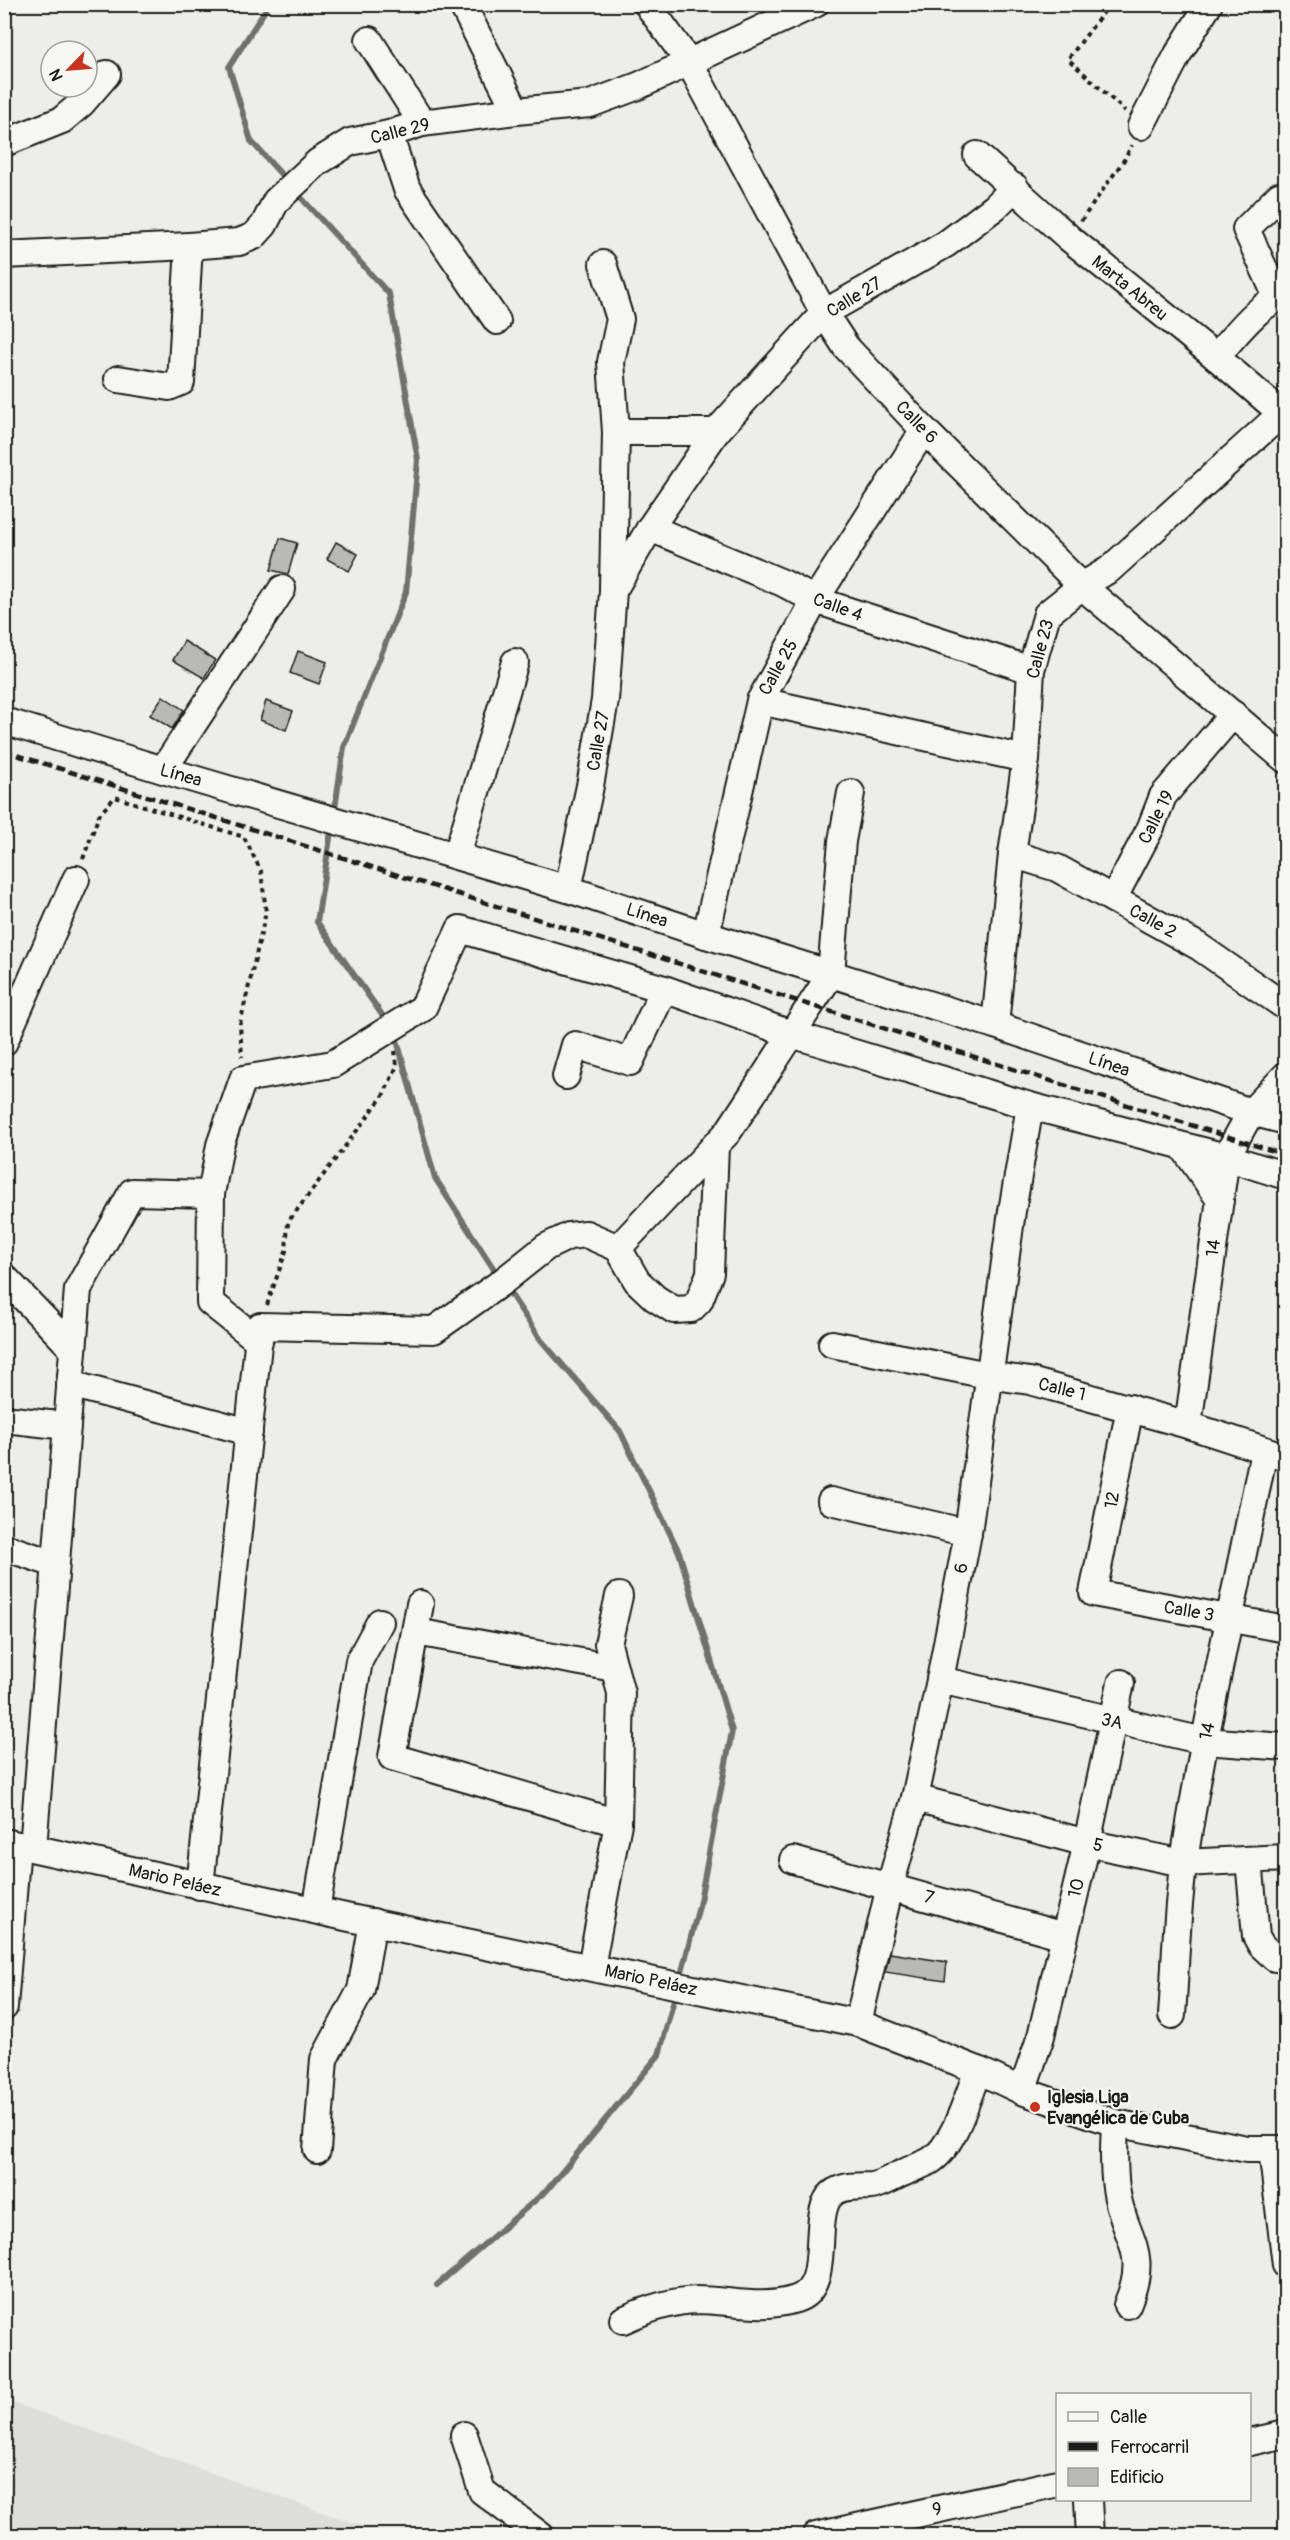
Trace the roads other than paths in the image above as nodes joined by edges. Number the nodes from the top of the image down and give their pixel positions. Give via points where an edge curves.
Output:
1 (462, 4) edge
2 (647, 4) edge
3 (815, 4) edge
4 (1209, 4) edge
5 (369, 40) dead end
6 (689, 62) junction
7 (107, 74) dead end
8 (516, 111) junction
9 (422, 123) junction
10 (1141, 126) road end
11 (389, 134) junction
12 (4, 143) edge
13 (977, 155) dead end
14 (1015, 188) junction
15 (1279, 196) dead end
16 (189, 246) junction
17 (4, 255) edge
18 (603, 264) dead end
19 (1281, 296) edge
20 (824, 313) junction
21 (497, 321) dead end
22 (1216, 357) junction
23 (118, 379) dead end
24 (1283, 416) edge
25 (924, 430) junction
26 (616, 432) junction
27 (716, 432) junction
28 (650, 528) junction
29 (1082, 586) junction
30 (282, 589) dead end
31 (613, 591) junction
32 (815, 600) junction
33 (515, 662) dead end
34 (1031, 670) junction
35 (760, 701) junction
36 (1233, 714) junction
37 (4, 720) edge
38 (1026, 759) junction
39 (1286, 760) edge
40 (163, 770) junction
41 (852, 793) dead end
42 (1012, 854) junction
43 (457, 855) junction
44 (76, 879) road end
45 (568, 889) junction
46 (1113, 899) junction
47 (706, 935) junction
48 (831, 974) junction
49 (663, 989) junction
50 (1286, 1007) edge
51 (995, 1025) junction
52 (791, 1034) junction
53 (4, 1042) edge
54 (1286, 1075) edge
55 (566, 1076) dead end
56 (1030, 1106) junction
57 (1251, 1112) junction
58 (1286, 1121) edge
59 (715, 1145) junction
60 (1183, 1147) junction
61 (1226, 1157) junction
62 (1286, 1176) edge
63 (211, 1194) junction
64 (1220, 1200) junction
65 (618, 1248) junction
66 (4, 1277) edge
67 (260, 1333) junction
68 (832, 1344) dead end
69 (73, 1349) junction
70 (988, 1375) junction
71 (70, 1384) junction
72 (1130, 1408) junction
73 (4, 1419) edge
74 (1188, 1425) junction
75 (67, 1426) junction
76 (249, 1432) junction
77 (1275, 1454) edge
78 (831, 1501) dead end
79 (968, 1533) junction
80 (4, 1546) edge
81 (56, 1564) junction
82 (1093, 1593) joint
83 (619, 1596) dead end
84 (420, 1604) dead end
85 (1231, 1618) junction
86 (380, 1622) dead end
87 (1286, 1629) edge
88 (416, 1632) junction
89 (614, 1668) junction
90 (940, 1680) junction
91 (1121, 1683) dead end
92 (1114, 1721) junction
93 (1204, 1741) junction
94 (1286, 1747) edge
95 (915, 1798) junction
96 (618, 1823) junction
97 (1087, 1843) junction
98 (18, 1845) edge
99 (1286, 1858) edge
100 (793, 1860) dead end
101 (1249, 1860) junction
102 (1184, 1863) junction
103 (200, 1886) junction
104 (890, 1886) junction
105 (316, 1910) junction
106 (373, 1922) junction
107 (1064, 1936) junction
108 (1275, 1958) dead end
109 (591, 1967) junction
110 (4, 2007) edge
111 (1172, 2015) dead end
112 (858, 2023) junction
113 (978, 2070) junction
114 (1022, 2091) junction
115 (1116, 2123) junction
116 (317, 2150) dead end
117 (1279, 2150) edge
118 (1286, 2265) edge
119 (1126, 2305) dead end
120 (623, 2320) dead end
121 (1286, 2434) edge
122 (464, 2435) dead end
123 (1251, 2442) edge
124 (1056, 2483) edge
125 (1088, 2501) edge
126 (541, 2535) edge
127 (816, 2535) edge
128 (1090, 2535) edge

1 - 8 street
2 - 6 street, Calle 6
3 - 6 street, Calle 29
4 - 10 street
5 - 9 street
6 - 8 street, Calle 29 via 590,104
6 - 20 street, Calle 6
7 - 12 street via 62,120
8 - 9 street, Calle 29
9 - 11 street, Calle 29
11 - 16 street, Calle 29 via 350,142 318,162 276,201 254,236 239,242
11 - 21 street via 407,189
13 - 14 street, Marta Abreu
14 - 20 street, Calle 27 via 946,244
14 - 22 street, Marta Abreu via 1069,238
15 - 19 street via 1246,229
16 - 17 street, Calle 29
16 - 23 street via 181,382 169,387
18 - 26 street, Calle 27 via 620,319 611,362
19 - 22 street via 1254,316
20 - 25 street, Calle 6 via 846,346
20 - 27 street, Calle 27
22 - 24 street, Marta Abreu
24 - 29 street, Calle 23 via 1110,569
25 - 29 street, Calle 6
25 - 32 street, Calle 25
26 - 27 street
26 - 31 street, Calle 27
27 - 28 street, Calle 27
28 - 31 street, Calle 27
28 - 32 street, Calle 4
29 - 34 street, Calle 23 via 1047,614
29 - 36 street, Calle 6
30 - 40 street
31 - 45 street, Calle 27 via 605,700
32 - 34 street, Calle 4
32 - 35 street, Calle 25
33 - 43 street
34 - 38 street, Calle 23
35 - 38 street
35 - 47 street, Calle 25
36 - 39 street, Calle 6
36 - 46 street, Calle 19 via 1163,796
37 - 40 street, Línea
38 - 42 street, Calle 23
40 - 43 street, Línea
41 - 48 street via 842,841
42 - 46 street, Calle 2 via 1057,868
42 - 51 street, Calle 23
43 - 45 street, Línea
44 - 53 street
45 - 47 street, Línea
46 - 50 street, Calle 2 via 1198,946
47 - 48 street, Línea
48 - 51 street, Línea
48 - 52 street
49 - 52 street
49 - 55 street via 630,1062 575,1045
49 - 63 street via 460,929 423,1008 333,1064 243,1078 220,1145
51 - 57 street, Línea
52 - 56 street
52 - 59 street
54 - 57 street, 14
56 - 60 street
56 - 70 street, 6
57 - 58 street, Línea
57 - 61 street, 14
59 - 65 street
59 - 65 street via 710,1273 699,1301 691,1309 674,1310 655,1298 637,1281
60 - 61 street
60 - 64 street
61 - 62 street
61 - 64 street, 14
63 - 67 street via 210,1302
63 - 69 street via 132,1192 78,1289
64 - 74 street, 14
65 - 67 street via 586,1234 569,1236 546,1247 434,1330
66 - 69 street
67 - 76 street
68 - 70 street, Calle 1
69 - 71 street
70 - 72 street, Calle 1 via 1030,1381
70 - 79 street, 6
71 - 75 street
71 - 76 street
72 - 74 street, Calle 1
72 - 82 street, 12
73 - 75 street
74 - 77 street, Calle 1
75 - 81 street
76 - 103 street
77 - 85 street, 14
78 - 79 street
79 - 90 street, 6
80 - 81 street
81 - 98 street
82 - 85 street, Calle 3
83 - 89 street via 608,1644
84 - 88 street
85 - 87 street, Calle 3
85 - 93 street, 14
86 - 105 street via 359,1661
88 - 89 street
88 - 96 street via 392,1757
89 - 96 street via 621,1693
90 - 92 street, 3A
90 - 95 street, 6
91 - 92 street, 10
92 - 93 street, 3A
92 - 97 street, 10
93 - 94 street, 3A
93 - 102 street, 14
95 - 97 street, 5
95 - 104 street, 6
96 - 109 street
97 - 102 street, 5
97 - 107 street, 10
98 - 103 street, Mario Peláez
98 - 110 street
99 - 101 street, 5
100 - 104 street, 7
101 - 102 street, 5
101 - 108 street via 1256,1936
102 - 111 street, 14
103 - 105 street, Mario Peláez
104 - 107 street, 7
104 - 112 street, 6
105 - 106 street, Mario Peláez
106 - 109 street, Mario Peláez
106 - 116 street via 361,1990 324,2059
107 - 114 street, 10 via 1041,2036
109 - 112 street, Mario Peláez
112 - 113 street, Mario Peláez
113 - 114 street, Mario Peláez
113 - 120 street via 950,2139 932,2160 875,2186 847,2187 830,2195 824,2206 816,2275 808,2292 798,2299 772,2304 678,2302 652,2307
114 - 115 street, Mario Peláez
115 - 117 street, Mario Peláez via 1247,2149
115 - 119 street via 1116,2190 1138,2259 1136,2280
117 - 118 street
121 - 123 street
122 - 126 street via 482,2491
124 - 127 street, 9
125 - 128 street

